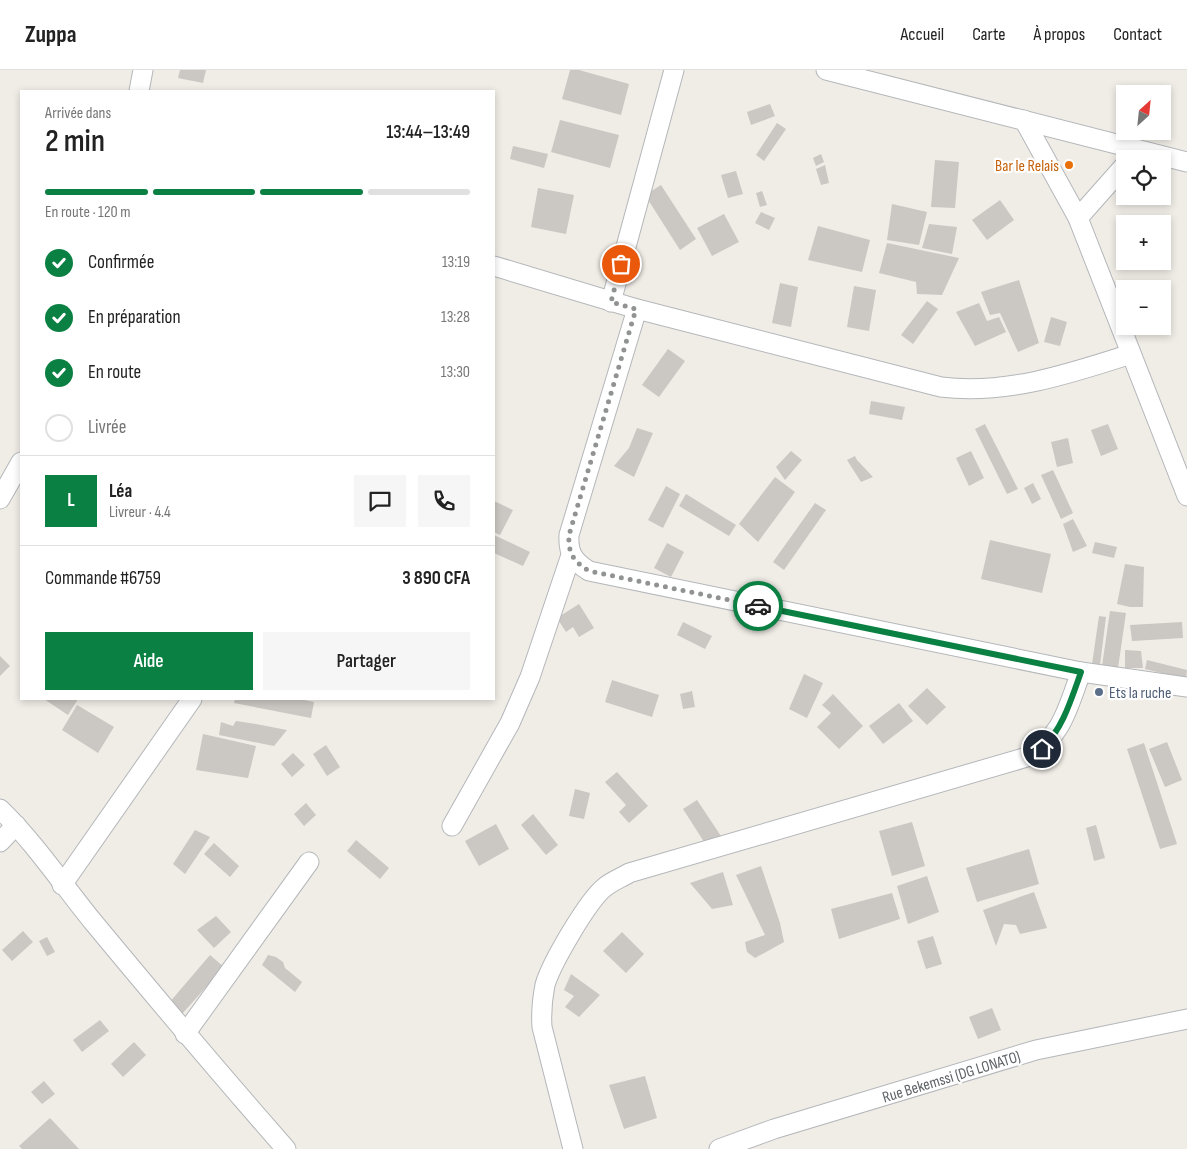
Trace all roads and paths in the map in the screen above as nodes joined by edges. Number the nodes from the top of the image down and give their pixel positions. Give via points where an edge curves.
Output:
1 (143, 70) edge
2 (674, 70) edge
3 (826, 70) edge
4 (139, 90) edge
5 (1024, 120) junction
6 (1121, 150) edge
7 (1171, 160) edge
8 (1187, 162) edge
9 (1116, 175) edge
10 (1078, 218) junction
11 (495, 266) edge
12 (611, 302) junction
13 (636, 309) junction
14 (1130, 354) junction
15 (20, 464) edge
16 (1187, 496) edge
17 (0, 499) edge
18 (571, 555) junction
19 (1081, 672) junction
20 (1187, 687) edge
21 (191, 700) edge
22 (0, 809) edge
23 (16, 825) junction
24 (452, 826) dead end
25 (0, 842) edge
26 (309, 862) dead end
27 (62, 885) junction
28 (1187, 1019) edge
29 (186, 1034) junction
30 (286, 1149) edge
31 (573, 1149) edge
32 (718, 1149) edge

1 - 4 street
2 - 12 street
3 - 5 street
5 - 6 street
5 - 10 street
7 - 8 street
9 - 10 street
10 - 14 street
11 - 12 street
12 - 13 street
13 - 14 street via 898,377 962,390 1041,381
13 - 18 street via 569,535
14 - 16 street
15 - 17 street
18 - 19 street via 589,571
18 - 24 street via 530,677 510,723
19 - 20 street
19 - 31 street via 1052,739 1027,757 628,873 605,887 587,906 566,944 546,983 541,1007 542,1027
21 - 27 street
22 - 23 street
23 - 25 street
23 - 27 street
26 - 29 street
27 - 29 street
28 - 32 street, Rue Bekemssi (DG LONATO) via 1036,1050
29 - 30 street

